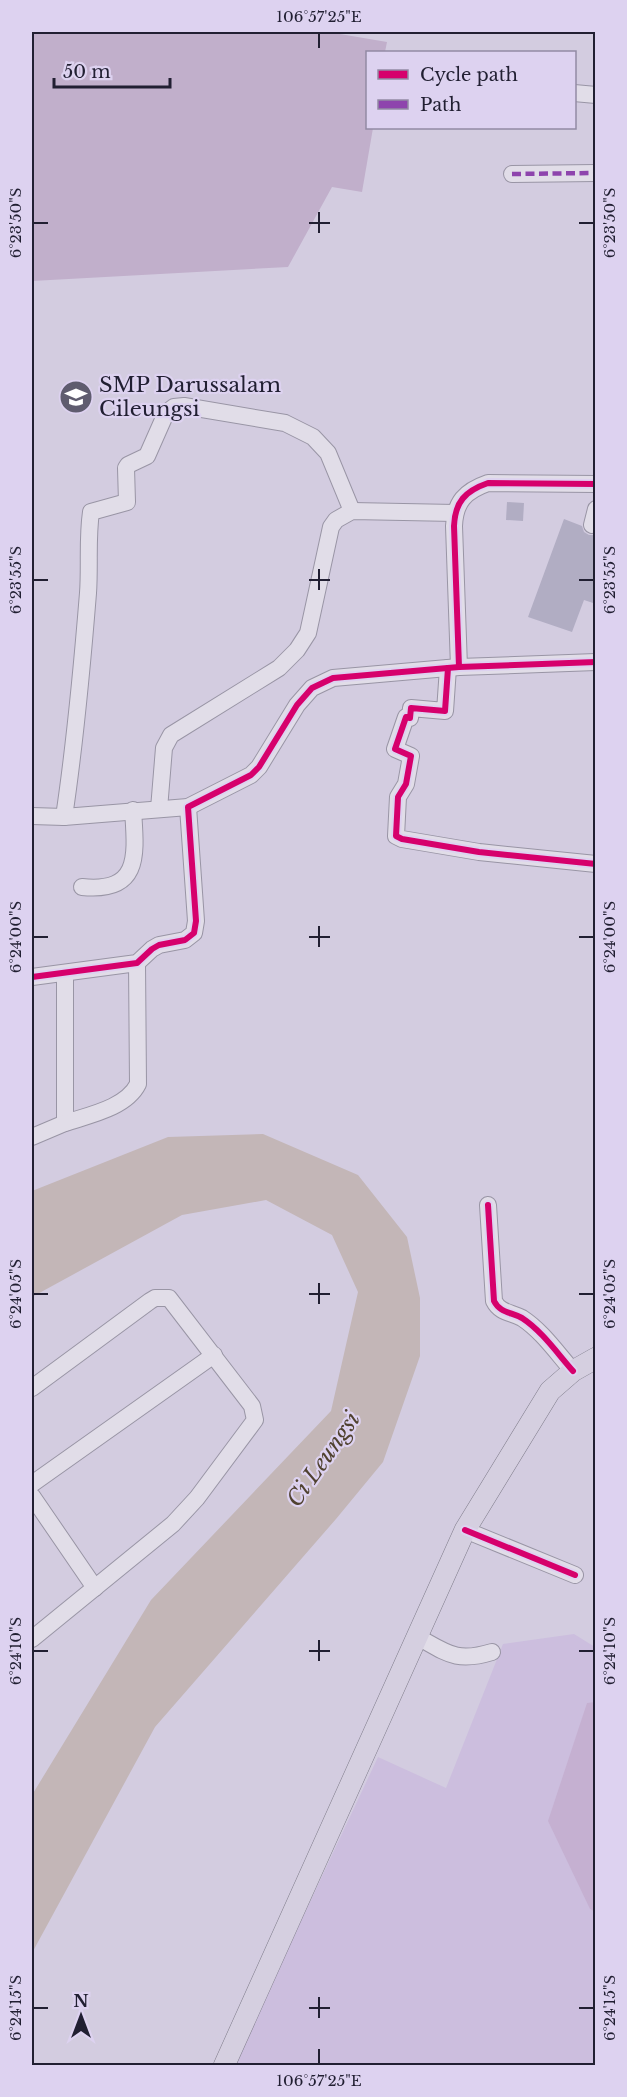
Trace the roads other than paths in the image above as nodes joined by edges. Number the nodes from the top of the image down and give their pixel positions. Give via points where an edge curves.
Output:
1 (576, 93) edge
2 (596, 94) edge
3 (596, 172) edge
4 (512, 174) dead end
5 (596, 484) edge
6 (352, 511) junction
7 (454, 513) junction
8 (596, 662) edge
9 (454, 668) junction
10 (188, 807) junction
11 (159, 809) junction
12 (133, 810) junction
13 (32, 816) edge
14 (64, 817) junction
15 (596, 864) edge
16 (82, 887) dead end
17 (137, 963) junction
18 (65, 973) junction
19 (32, 977) edge
20 (65, 1123) junction
21 (32, 1137) edge
22 (488, 1205) dead end
23 (214, 1355) junction
24 (596, 1358) edge
25 (573, 1371) junction
26 (32, 1388) edge
27 (32, 1484) edge
28 (32, 1496) edge
29 (465, 1530) junction
30 (575, 1575) dead end
31 (94, 1588) junction
32 (416, 1636) junction
33 (32, 1639) edge
34 (492, 1652) dead end
35 (224, 2066) edge

1 - 2 street
3 - 4 street
5 - 7 street via 488,483 465,496
6 - 7 street
6 - 11 street via 331,527 308,633 297,650 279,668 166,740
6 - 14 street via 328,453 313,437 285,423 184,405 166,413 147,456 126,468 127,502 91,512 77,721
7 - 9 street
8 - 9 street
9 - 10 street via 333,678 312,688 251,775
9 - 15 street via 445,711 411,708 410,718 406,717 395,749 411,756 406,784 398,797 395,833 402,839 479,852
10 - 11 street
10 - 17 street via 194,933 185,940 159,945
11 - 12 street
12 - 14 street
12 - 16 street via 136,850 129,872 113,886
13 - 14 street
17 - 18 street
17 - 20 street via 138,1084 118,1103
18 - 19 street
18 - 20 street
20 - 21 street
22 - 25 street via 496,1306 535,1329
23 - 26 street via 169,1298 155,1298
23 - 27 street
23 - 31 street via 252,1406 255,1420 173,1524
24 - 25 main road
25 - 29 main road via 550,1391
28 - 31 street
29 - 30 street
29 - 32 main road
31 - 33 street
32 - 34 street via 454,1656 474,1657
32 - 35 main road

